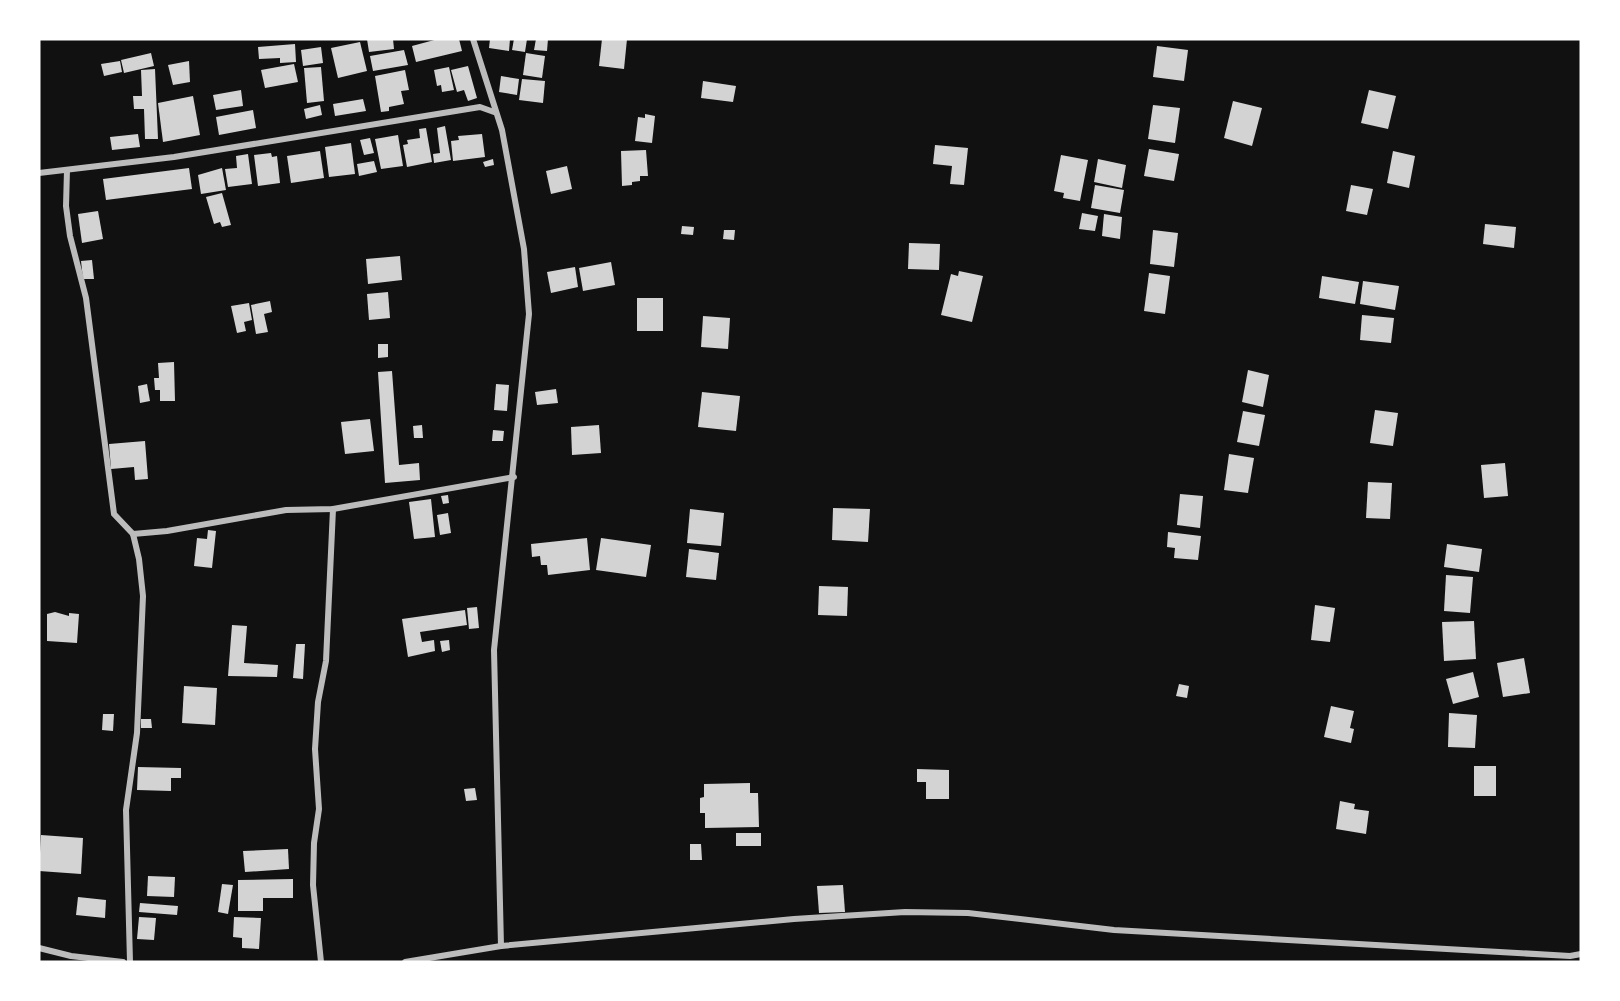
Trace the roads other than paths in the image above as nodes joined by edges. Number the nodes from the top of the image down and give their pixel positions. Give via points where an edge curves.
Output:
1 (473, 39) edge
2 (494, 112) junction
3 (67, 170) junction
4 (39, 173) edge
5 (514, 477) junction
6 (333, 509) junction
7 (133, 534) junction
8 (501, 946) junction
9 (39, 948) edge
10 (1581, 954) edge
11 (123, 962) edge
12 (130, 962) edge
13 (321, 962) edge
14 (405, 962) edge

1 - 2 street
2 - 3 street via 480,107 174,157
2 - 5 street via 502,130 524,249 529,314
3 - 4 street
3 - 7 street via 66,207 86,298 114,514
5 - 6 street
5 - 8 street via 494,651
6 - 7 street via 286,510
6 - 13 street via 326,661 315,749 319,809 314,885
7 - 12 street via 143,596 137,733 126,810
8 - 10 street via 905,912 968,913 1114,930
8 - 14 street
9 - 11 street

